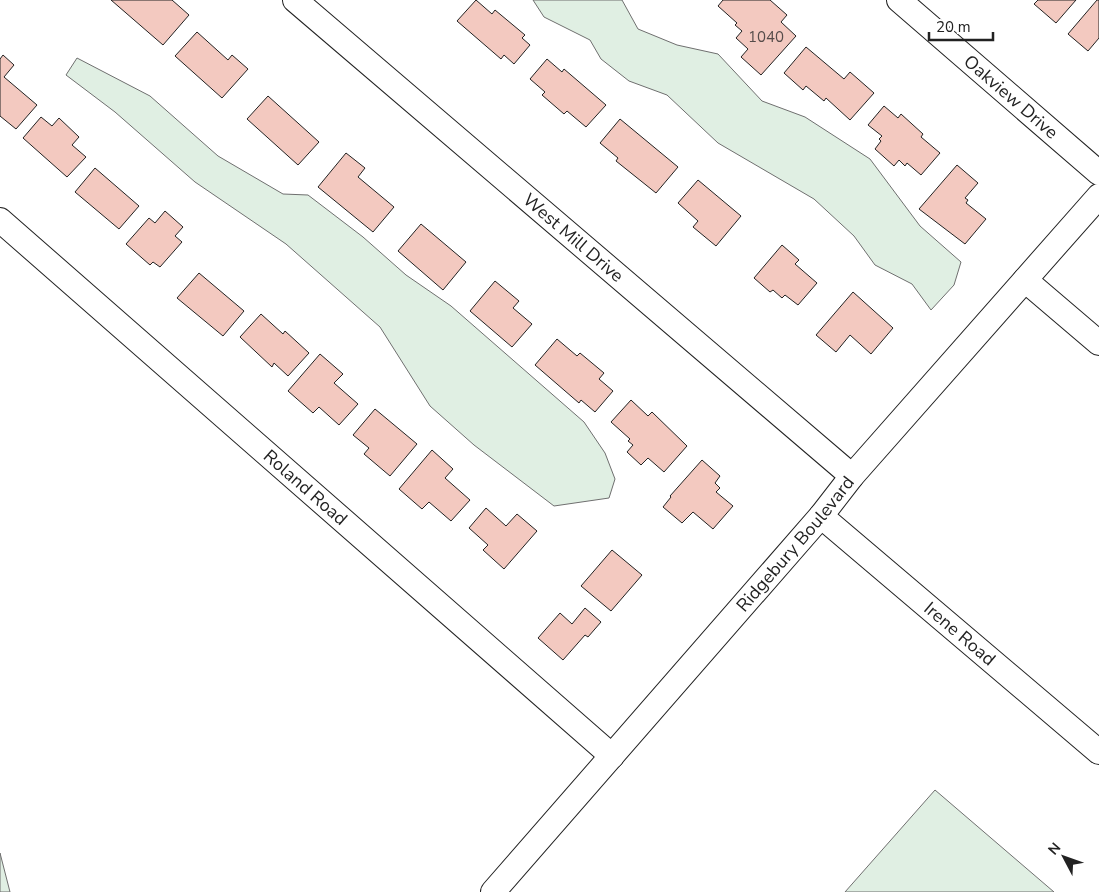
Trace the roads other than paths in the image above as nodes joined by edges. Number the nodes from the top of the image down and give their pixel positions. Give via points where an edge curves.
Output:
1 (295, 0) edge
2 (899, 0) edge
3 (1099, 173) edge
4 (1099, 196) edge
5 (0, 220) edge
6 (1026, 280) junction
7 (1099, 343) edge
8 (852, 476) junction
9 (821, 516) junction
10 (1099, 752) edge
11 (612, 756) junction
12 (493, 892) edge

1 - 8 street, West Mill Drive
2 - 3 street, Oakview Drive
4 - 6 street, Ridgebury Boulevard
5 - 11 street, Roland Road
6 - 7 street
6 - 8 street, Ridgebury Boulevard
8 - 9 street, Ridgebury Boulevard
9 - 10 street, Irene Road
9 - 11 street, Ridgebury Boulevard
11 - 12 street, Ridgebury Boulevard

